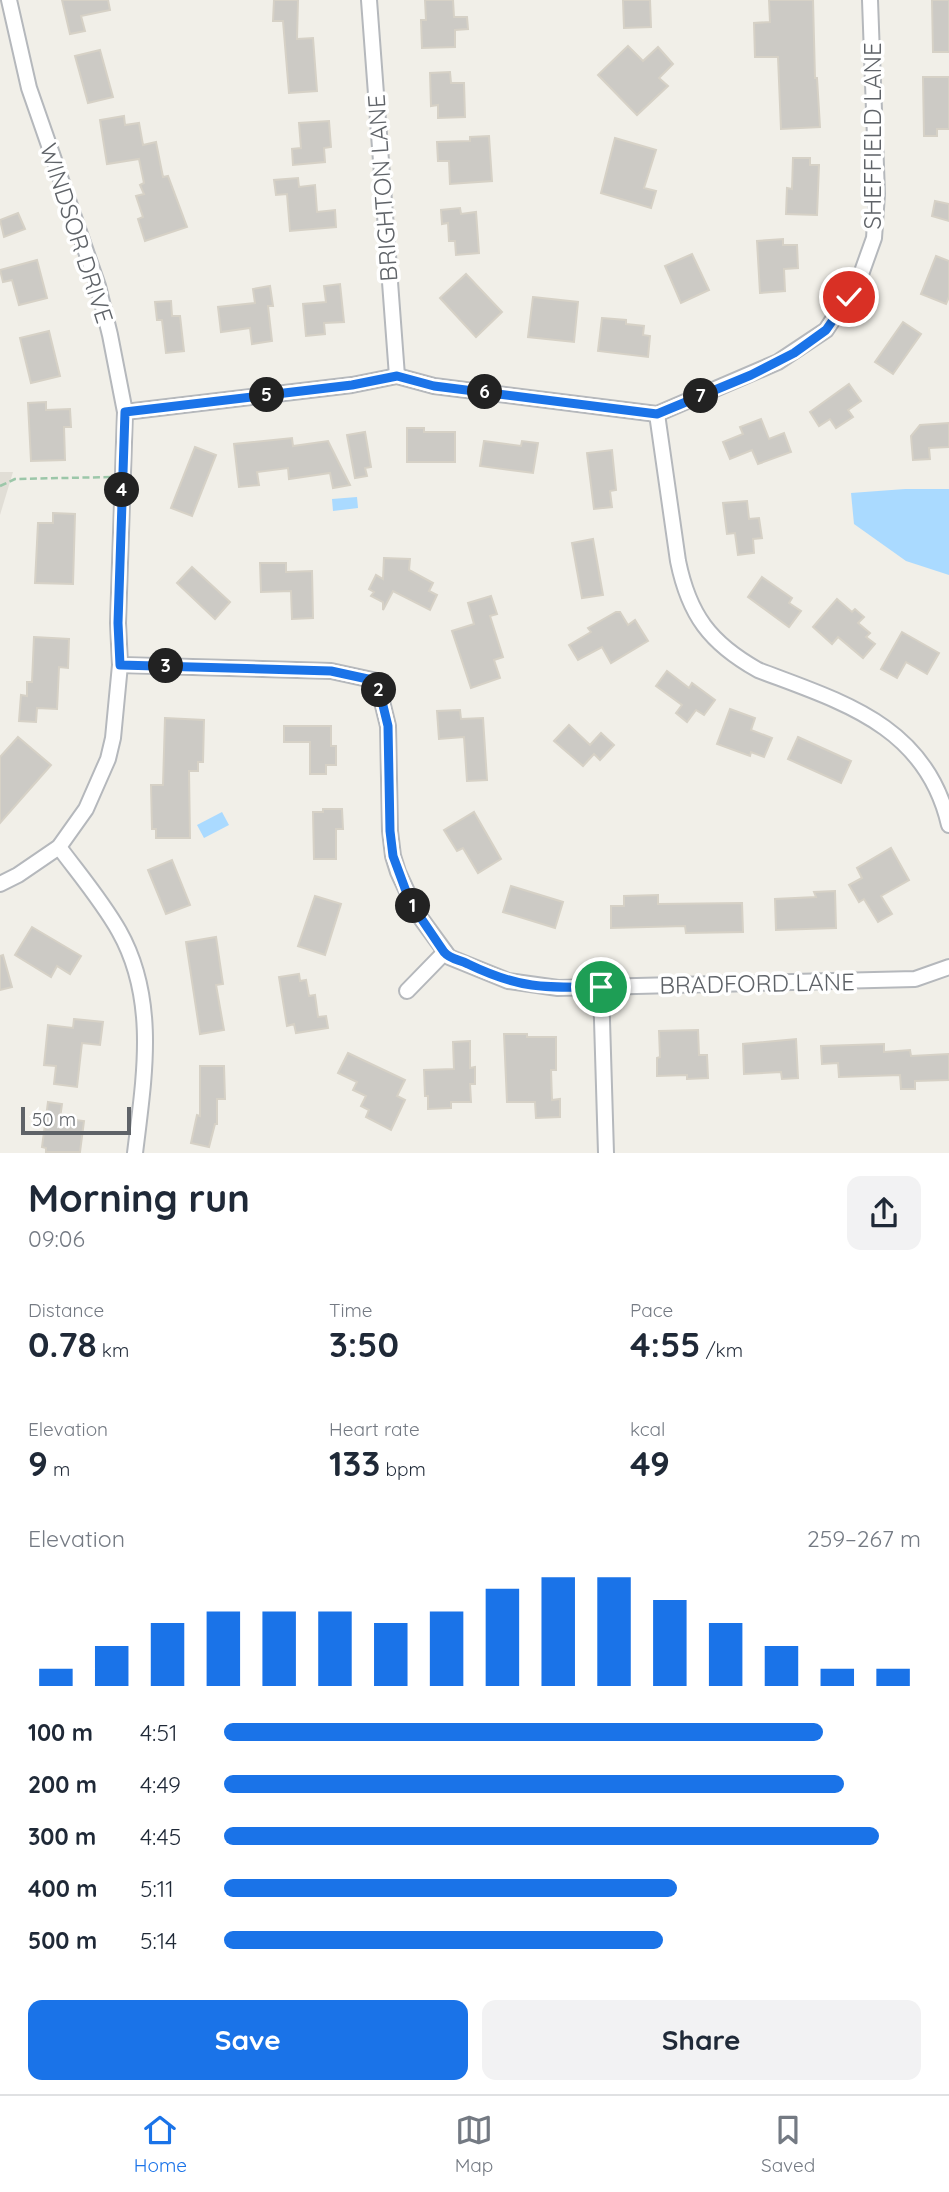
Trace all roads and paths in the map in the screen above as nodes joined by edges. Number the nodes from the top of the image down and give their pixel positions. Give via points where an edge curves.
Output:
1 (9, 0) edge
2 (369, 0) edge
3 (870, 0) edge
4 (397, 376) junction
5 (125, 412) junction
6 (657, 414) junction
7 (123, 477) junction
8 (0, 486) edge
9 (120, 665) junction
10 (949, 825) edge
11 (59, 847) junction
12 (0, 884) edge
13 (444, 952) junction
14 (949, 967) edge
15 (601, 987) junction
16 (407, 991) dead end
17 (135, 1153) edge
18 (606, 1153) edge

1 - 5 street, WINDSOR DRIVE via 29,88 98,286
2 - 4 street, BRIGHTON LANE
3 - 6 street, SHEFFIELD LANE via 877,217 859,281 826,330 794,353
4 - 5 street, SHEFFIELD LANE
4 - 6 street, SHEFFIELD LANE via 434,386
5 - 7 street, WINDSOR DRIVE
6 - 10 street via 678,561 698,617 718,644 743,662 852,707 902,740 933,783
7 - 8 path via 15,479
7 - 9 street, WINDSOR DRIVE
9 - 11 street, WINDSOR DRIVE via 108,759 86,809
9 - 13 street via 331,671 377,681 388,726 393,856 410,902
11 - 12 street, WINDSOR DRIVE
11 - 17 street via 120,933 142,990 147,1048
13 - 15 street, BRADFORD LANE via 524,985
13 - 16 street
14 - 15 street, BRADFORD LANE via 915,979
15 - 18 street

